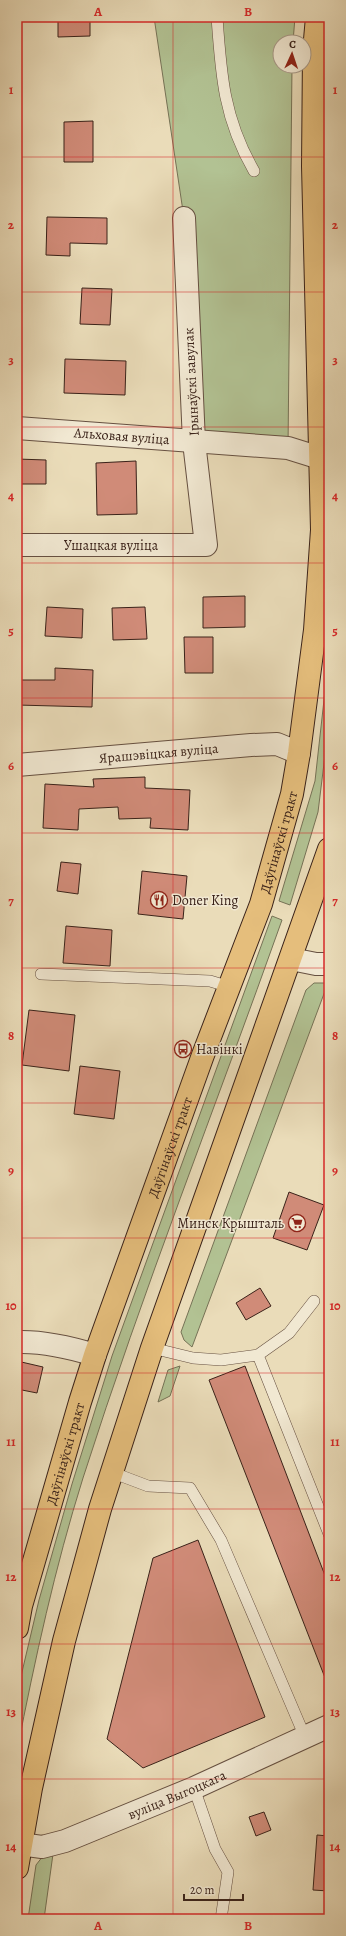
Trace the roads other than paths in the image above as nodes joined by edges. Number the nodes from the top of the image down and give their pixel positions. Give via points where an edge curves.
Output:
1 (217, 17) edge
2 (317, 17) edge
3 (321, 166) edge
4 (254, 171) dead end
5 (184, 218) dead end
6 (17, 428) edge
7 (194, 442) junction
8 (325, 459) edge
9 (17, 545) edge
10 (206, 545) joint
11 (299, 753) junction
12 (17, 765) edge
13 (329, 849) edge
14 (291, 959) junction
15 (329, 964) edge
16 (41, 974) dead end
17 (230, 987) junction
18 (314, 1301) dead end
19 (17, 1342) edge
20 (152, 1348) junction
21 (95, 1355) junction
22 (258, 1355) junction
23 (111, 1472) junction
24 (329, 1534) edge
25 (17, 1628) edge
26 (329, 1726) edge
27 (306, 1737) junction
28 (194, 1788) junction
29 (20, 1844) junction
30 (17, 1868) edge
31 (221, 1919) edge

1 - 4 lane via 225,99 241,148
2 - 3 main road, Даўгінаўскі тракт via 314,51
3 - 8 main road, Даўгінаўскі тракт
5 - 7 street, Ірынаўскі завулак
6 - 7 street, Альховая вуліца
7 - 8 street, Альховая вуліца via 288,448
7 - 10 street, Ірынаўскі завулак
8 - 11 main road, Даўгінаўскі тракт via 314,630
9 - 10 street, Ушацкая вуліца
11 - 12 street, Ярашэвіцкая вуліца via 277,744 251,745
11 - 17 main road, Даўгінаўскі тракт via 292,794 260,904
13 - 14 main road
14 - 15 street
14 - 20 main road
16 - 17 lane via 210,981
17 - 21 main road, Даўгінаўскі тракт
18 - 22 lane via 289,1333
19 - 21 street via 65,1346
20 - 22 lane via 193,1358 221,1360
20 - 23 main road
21 - 25 main road, Даўгінаўскі тракт via 30,1575
22 - 24 lane
23 - 27 lane via 148,1486 190,1488 220,1540
23 - 29 main road via 64,1641 30,1788
26 - 27 street, вуліца Выгоцкага
27 - 28 street, вуліца Выгоцкага
28 - 29 street, вуліца Выгоцкага via 65,1841 42,1847
28 - 31 lane via 215,1850 228,1872
29 - 30 main road

